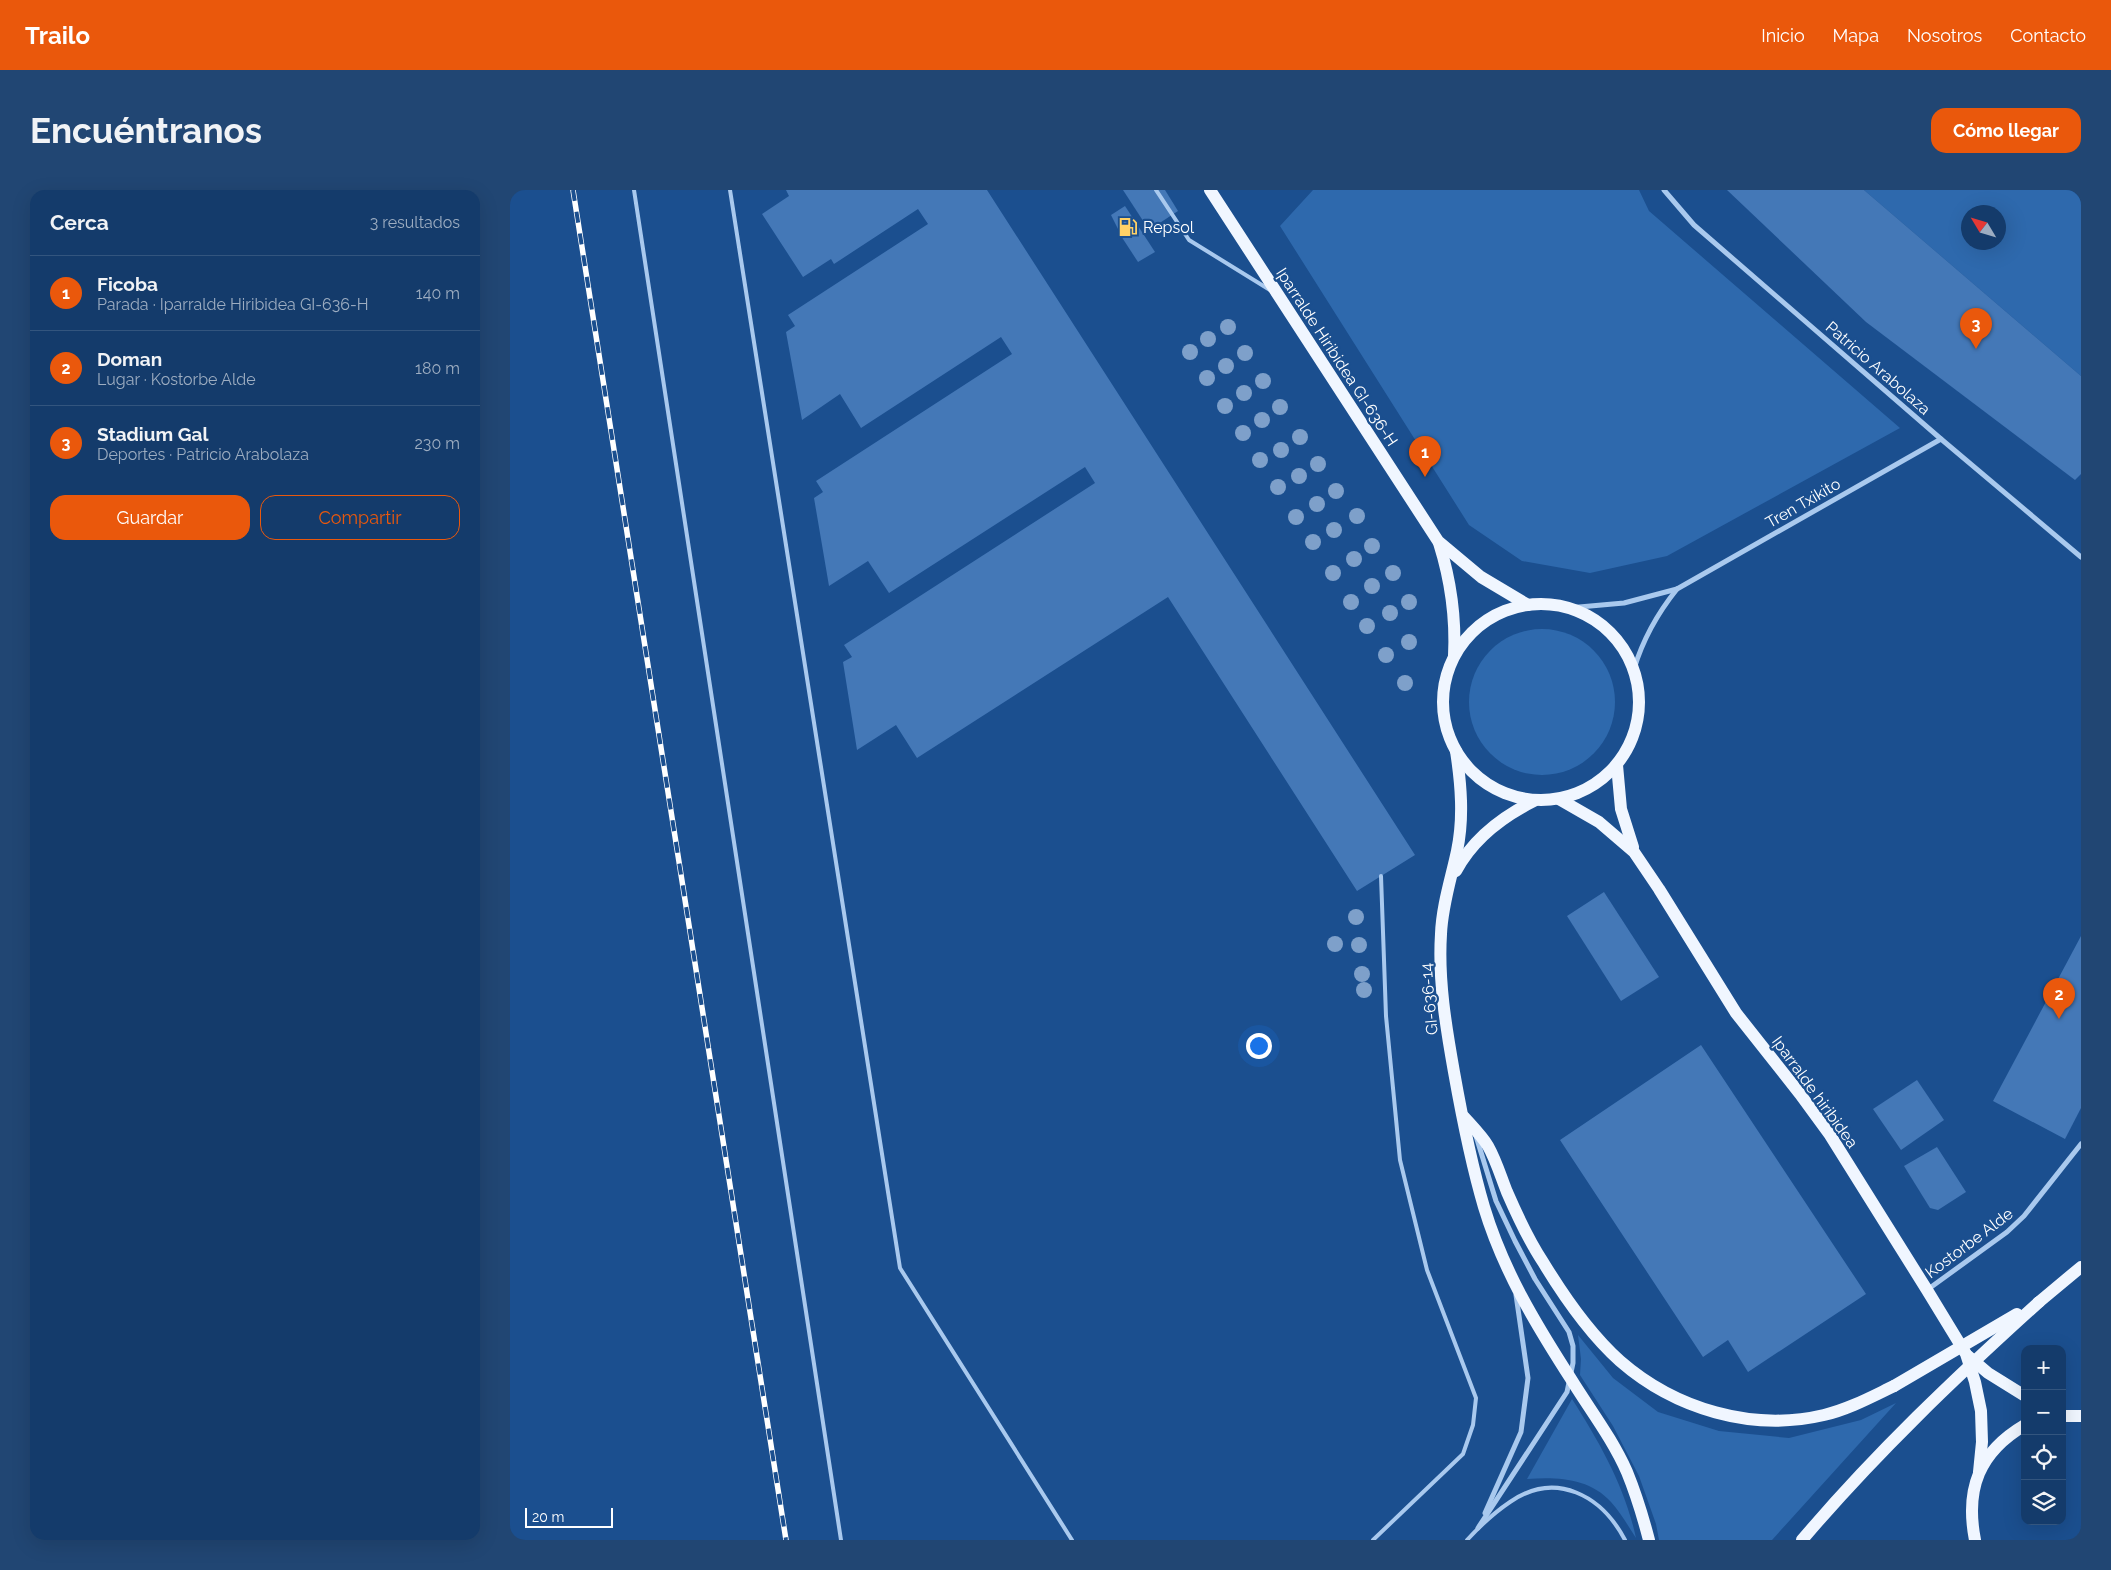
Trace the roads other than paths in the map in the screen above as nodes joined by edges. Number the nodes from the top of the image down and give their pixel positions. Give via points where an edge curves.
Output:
1 (634, 190) edge
2 (730, 190) edge
3 (1156, 190) edge
4 (1210, 190) edge
5 (1664, 190) edge
6 (1278, 295) junction
7 (1941, 439) junction
8 (1438, 541) junction
9 (2081, 557) edge
10 (1677, 588) junction
11 (1528, 605) junction
12 (1568, 608) junction
13 (1454, 656) junction
14 (1634, 669) junction
15 (1456, 751) junction
16 (1617, 765) junction
17 (1559, 799) junction
18 (1534, 801) junction
19 (1634, 852) junction
20 (1381, 876) dead end
21 (1450, 882) junction
22 (1461, 1113) junction
23 (1473, 1127) junction
24 (2081, 1144) edge
25 (2081, 1267) edge
26 (1514, 1284) junction
27 (1927, 1290) junction
28 (2039, 1302) junction
29 (1966, 1354) junction
30 (1571, 1379) junction
31 (2021, 1394) edge
32 (2066, 1412) edge
33 (2066, 1416) edge
34 (2079, 1416) edge
35 (2021, 1427) edge
36 (1979, 1472) junction
37 (1478, 1528) junction
38 (841, 1540) edge
39 (1072, 1540) edge
40 (1373, 1540) edge
41 (1467, 1540) edge
42 (1625, 1540) edge
43 (1649, 1540) edge
44 (1802, 1540) edge
45 (1976, 1540) edge

1 - 38 lane
2 - 39 lane via 900,1268
3 - 6 lane via 1189,240
4 - 6 main road, Iparralde Hiribidea GI-636-H
5 - 7 street, Patricio Arabolaza via 1694,225
6 - 8 main road, Iparralde Hiribidea GI-636-H
7 - 9 street, Patricio Arabolaza
7 - 10 street, Tren Txikito
8 - 11 main road, Iparralde Hiribidea GI-636-H via 1481,577
8 - 13 main road, Iparralde Hiribidea GI-636-H via 1453,599
10 - 12 street, Tren Txikito via 1624,603
10 - 14 street, Tren Txikito via 1650,626
11 - 12 main road
11 - 13 main road via 1506,610 1485,622 1467,637
12 - 14 main road via 1587,615 1607,629 1623,648
13 - 15 main road via 1445,680 1443,704 1446,729
14 - 16 main road via 1639,693 1638,719 1630,744
15 - 18 main road via 1470,771 1489,786 1510,796
15 - 21 main road, GI-636-14 via 1461,816 1458,850
16 - 17 main road via 1590,787
16 - 19 main road, Iparralde hiribidea via 1621,809
17 - 18 main road
17 - 19 main road, Iparralde hiribidea via 1599,822
18 - 21 main road, GI-636-14 via 1506,816 1486,833 1460,864
19 - 27 main road, Iparralde hiribidea via 1736,1013 1830,1135
20 - 40 lane via 1386,1016 1400,1160 1427,1270 1476,1398 1474,1425 1463,1454
21 - 22 main road, GI-636-14 via 1443,914 1441,960 1448,1040
22 - 23 main road
22 - 26 main road, GI-636-14 via 1484,1206
23 - 28 main road, bridge via 1488,1146 1542,1262 1579,1315 1619,1360 1642,1378 1662,1391 1708,1411 1736,1418 1794,1420 1824,1415 1860,1403 1894,1386
23 - 30 street via 1496,1201 1535,1279 1568,1332 1573,1346
24 - 27 street, Kostorbe Alde via 2024,1216
25 - 28 main road
26 - 30 main road, GI-636-14
26 - 37 street via 1528,1378 1521,1432
27 - 29 main road, Iparralde hiribidea
28 - 44 main road, bridge via 1894,1439
29 - 31 main road, Iparralde hiribidea via 1988,1373
29 - 36 main road, Iparralde hiribidea via 1981,1411
30 - 37 street via 1567,1392
30 - 43 main road, GI-636-14 via 1604,1428 1627,1471
32 - 34 main road
33 - 34 main road
35 - 36 main road via 2008,1435 1992,1452
36 - 45 main road via 1972,1495 1971,1519
37 - 41 lane
37 - 42 lane via 1512,1501 1540,1488 1559,1488 1580,1493 1595,1502 1609,1514

